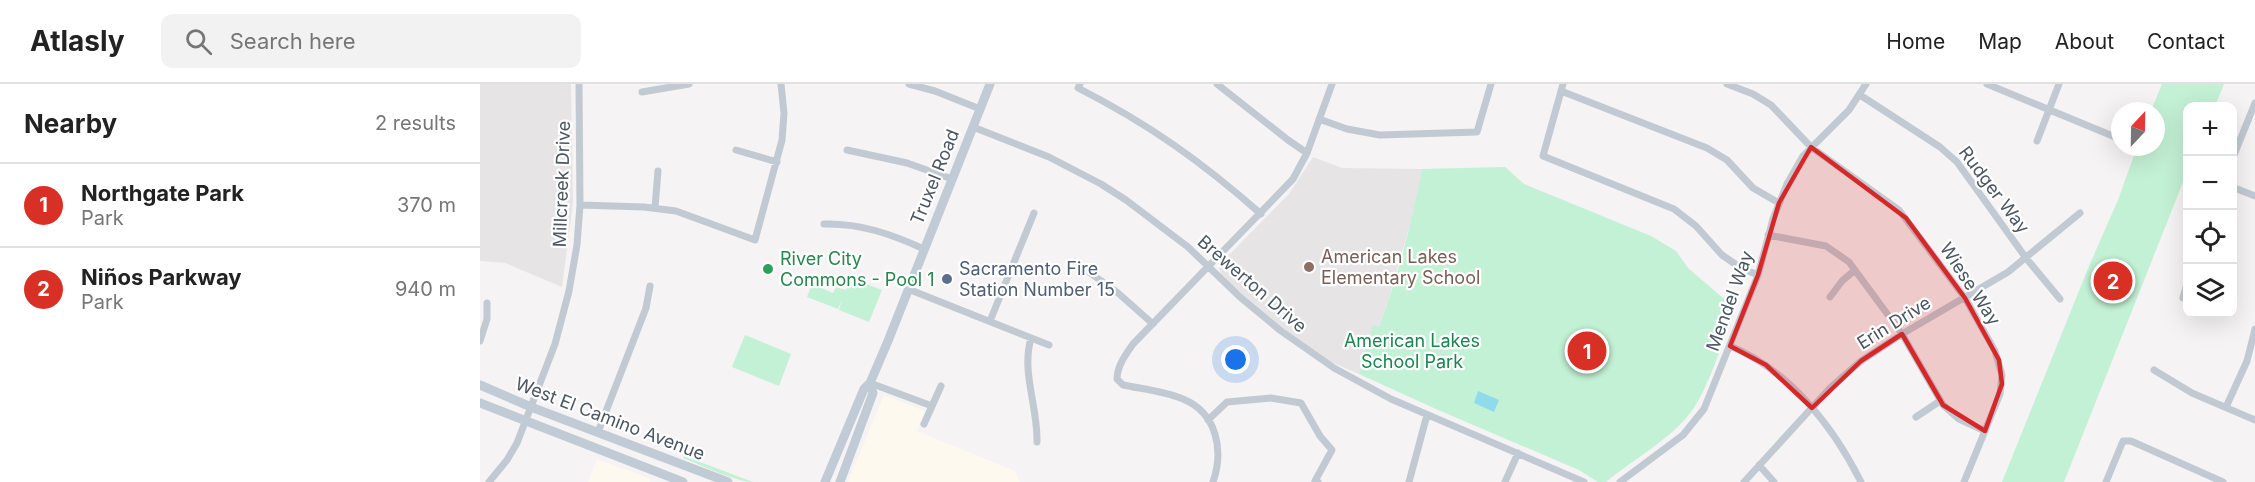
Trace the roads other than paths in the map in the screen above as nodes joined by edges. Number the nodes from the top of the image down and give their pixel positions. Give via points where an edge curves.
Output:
1 (579, 84) edge
2 (689, 84) edge
3 (781, 84) edge
4 (909, 84) edge
5 (990, 84) edge
6 (1080, 84) edge
7 (1217, 84) edge
8 (1332, 84) edge
9 (1491, 84) edge
10 (1727, 84) edge
11 (1866, 84) edge
12 (1987, 84) edge
13 (2059, 84) edge
14 (1562, 87) edge
15 (642, 92) dead end
16 (1860, 95) junction
17 (2255, 103) edge
18 (980, 109) junction
19 (2049, 109) junction
20 (1319, 119) junction
21 (973, 127) junction
22 (2111, 134) edge
23 (2037, 141) dead end
24 (1811, 147) junction
25 (736, 150) dead end
26 (847, 150) dead end
27 (1307, 153) junction
28 (2234, 156) edge
29 (777, 162) junction
30 (658, 171) dead end
31 (952, 178) junction
32 (2237, 189) edge
33 (2255, 196) edge
34 (1779, 203) junction
35 (580, 205) junction
36 (655, 207) junction
37 (1034, 213) dead end
38 (2080, 213) dead end
39 (1261, 214) junction
40 (824, 224) dead end
41 (1768, 236) junction
42 (924, 249) junction
43 (2026, 258) junction
44 (1075, 262) dead end
45 (1209, 267) junction
46 (1855, 270) junction
47 (1758, 276) junction
48 (650, 286) dead end
49 (908, 289) junction
50 (1830, 297) dead end
51 (1965, 297) junction
52 (2060, 299) dead end
53 (487, 303) dead end
54 (990, 321) junction
55 (1152, 324) junction
56 (2255, 329) edge
57 (1902, 334) junction
58 (1031, 338) junction
59 (480, 341) edge
60 (1049, 345) dead end
61 (1730, 346) junction
62 (2154, 370) dead end
63 (480, 385) edge
64 (867, 386) junction
65 (941, 386) dead end
66 (1940, 401) junction
67 (480, 403) edge
68 (932, 406) junction
69 (531, 407) junction
70 (1812, 408) junction
71 (2226, 408) junction
72 (1427, 415) junction
73 (1916, 417) dead end
74 (1209, 420) junction
75 (2255, 420) edge
76 (526, 421) junction
77 (924, 424) dead end
78 (1985, 431) junction
79 (598, 432) junction
80 (1037, 442) dead end
81 (1518, 453) junction
82 (1759, 465) junction
83 (489, 482) edge
84 (683, 482) edge
85 (728, 482) edge
86 (825, 482) edge
87 (840, 482) edge
88 (1213, 482) edge
89 (1318, 482) edge
90 (1409, 482) edge
91 (1505, 482) edge
92 (1584, 482) edge
93 (1620, 482) edge
94 (1744, 482) edge
95 (1774, 482) edge
96 (1861, 482) edge
97 (1964, 482) edge
98 (2106, 482) edge
99 (2223, 482) edge

1 - 35 street, Millcreek Drive
2 - 15 street
3 - 29 street via 784,126
4 - 18 street
5 - 18 main road, Truxel Road
6 - 39 street via 1078,88 1177,145
7 - 27 street
8 - 20 street
9 - 20 street via 1477,132 1380,135
10 - 24 street, Wiese Way via 1771,105
11 - 16 street, Mendel Way
12 - 19 street
13 - 19 street
14 - 34 street via 1718,153 1753,188
14 - 47 street via 1544,156 1674,209 1722,255
16 - 24 street, Mendel Way
16 - 43 street, Rudger Way via 1957,162
17 - 28 street
18 - 21 main road, Truxel Road
19 - 22 street
19 - 23 street
20 - 27 street
21 - 31 main road, Truxel Road
21 - 45 street, Brewerton Drive via 1049,157 1101,184 1166,228
24 - 34 street, Mendel Way via 1792,174
24 - 51 street, Wiese Way via 1899,210
25 - 29 street
26 - 31 street via 908,163
27 - 39 street via 1293,179
29 - 36 street via 754,240 691,215
30 - 36 street
31 - 42 main road, Truxel Road
32 - 33 street
34 - 41 street, Mendel Way
35 - 36 street
35 - 69 street, Millcreek Drive via 563,318
37 - 54 street
38 - 43 street, Erin Drive
39 - 45 street
40 - 42 street via 877,230
41 - 46 street via 1826,246
41 - 47 street, Mendel Way
42 - 49 main road, Truxel Road
43 - 51 street, Erin Drive
43 - 52 street, Rudger Way
44 - 55 street
45 - 55 street
45 - 72 street, Brewerton Drive via 1256,311 1307,350 1362,384
46 - 50 street
46 - 57 street
47 - 61 street, Mendel Way
48 - 79 street via 646,308
49 - 54 street
49 - 64 main road, Truxel Road
51 - 57 street, Erin Drive
51 - 78 street, Wiese Way via 2001,365 2000,394
53 - 59 street
54 - 58 street
55 - 74 street via 1128,351 1117,379 1123,385 1185,399
56 - 71 street via 2247,361
57 - 66 street
57 - 70 street, Erin Drive via 1861,361
58 - 60 street
58 - 80 street via 1027,371
61 - 70 street via 1766,365
61 - 93 street, Mendel Way via 1698,418 1676,440
62 - 71 street
63 - 69 main road, West El Camino Avenue
64 - 68 street
64 - 86 main road, Truxel Road
64 - 87 main road, Truxel Road via 873,393
65 - 68 street
66 - 73 street
66 - 78 street via 1959,419
67 - 76 main road, West El Camino Avenue
68 - 77 street
69 - 76 street, Millcreek Drive
69 - 79 main road, West El Camino Avenue
70 - 82 street, Erin Drive
70 - 96 street
71 - 75 street
72 - 81 street, Brewerton Drive
72 - 90 street
74 - 88 street via 1219,449
74 - 89 street via 1227,402 1271,398 1301,403 1332,450 1315,481
76 - 83 street, Millcreek Drive via 513,452
76 - 84 main road, West El Camino Avenue
78 - 97 street, Wiese Way
79 - 85 main road, West El Camino Avenue
81 - 91 street
81 - 92 street, Brewerton Drive
82 - 94 street, Erin Drive
82 - 95 street
98 - 99 street via 2123,441 2131,441

